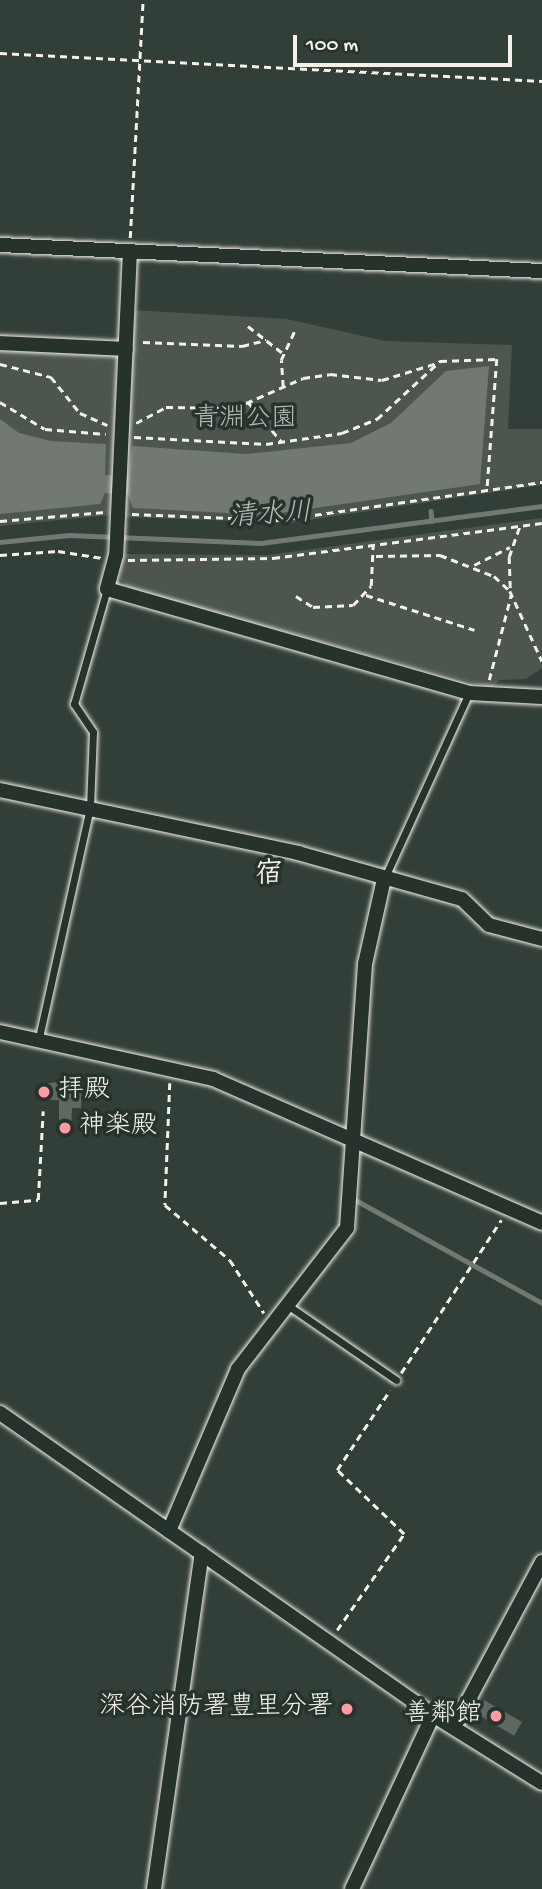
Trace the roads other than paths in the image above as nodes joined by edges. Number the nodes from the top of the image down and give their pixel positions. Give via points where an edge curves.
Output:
1 (0, 245) edge
2 (130, 251) junction
3 (542, 271) edge
4 (0, 343) edge
5 (126, 349) junction
6 (107, 589) junction
7 (469, 693) junction
8 (542, 697) edge
9 (0, 790) edge
10 (90, 807) junction
11 (384, 879) junction
12 (542, 939) edge
13 (0, 1031) edge
14 (38, 1043) junction
15 (350, 1142) junction
16 (542, 1223) edge
17 (285, 1304) junction
18 (396, 1380) road end
19 (0, 1413) edge
20 (169, 1531) junction
21 (202, 1553) junction
22 (542, 1562) edge
23 (433, 1715) junction
24 (454, 1727) junction
25 (542, 1783) edge
26 (154, 1889) edge
27 (352, 1889) edge

1 - 2 street
2 - 3 street
2 - 5 street
4 - 5 street
5 - 6 street via 116,558
6 - 7 street
6 - 10 lane via 74,704 93,732
7 - 8 street
7 - 11 lane
9 - 10 street
10 - 11 street via 298,853
10 - 14 lane
11 - 12 street via 462,899 489,925
11 - 15 street via 365,964
13 - 14 street
14 - 15 street via 213,1079
15 - 16 street
15 - 17 street via 347,1228
17 - 18 lane
17 - 20 street via 238,1369
19 - 20 street
20 - 21 street
21 - 23 street
21 - 26 street
22 - 24 street
23 - 24 street
23 - 27 street
24 - 25 street

